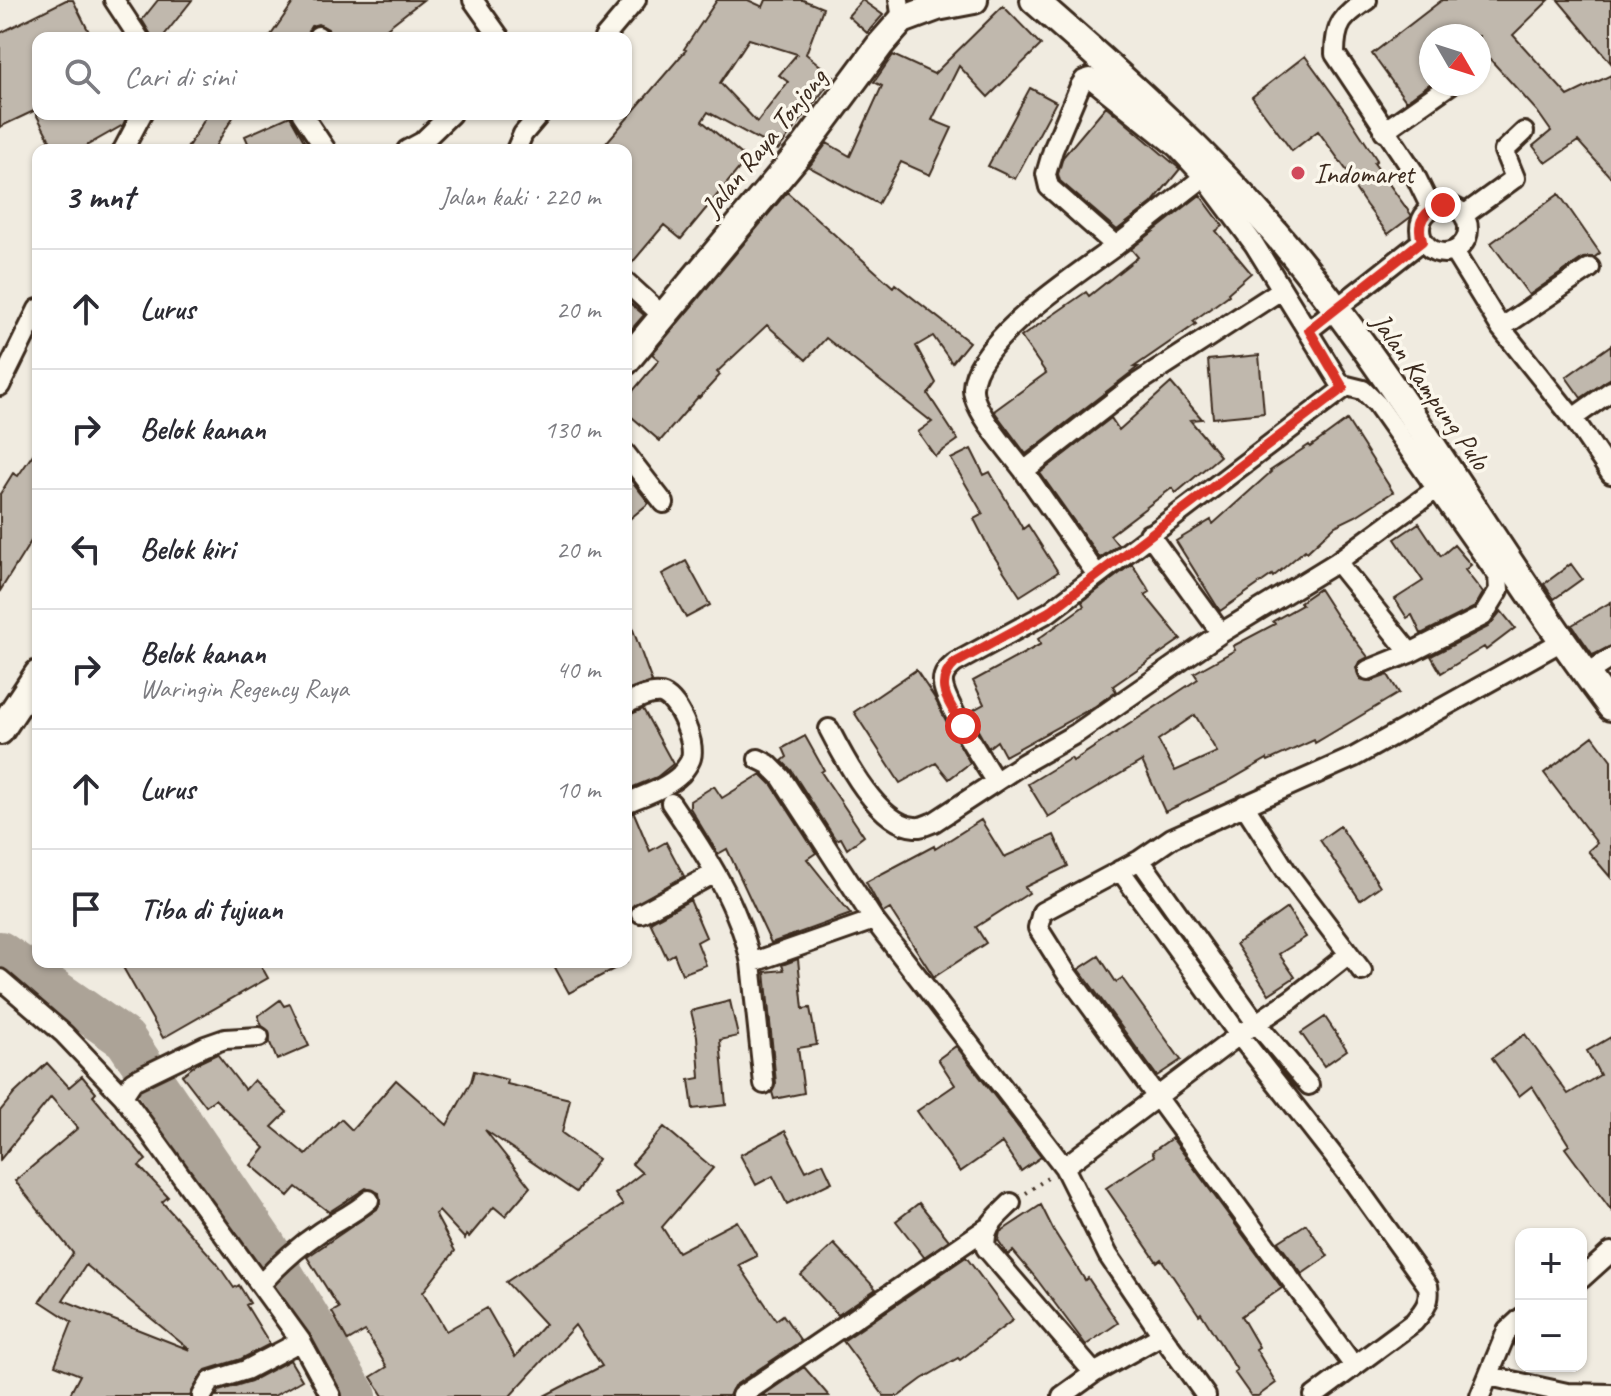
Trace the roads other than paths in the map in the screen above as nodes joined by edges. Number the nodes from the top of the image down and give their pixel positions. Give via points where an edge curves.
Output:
1 (114, 0) edge
2 (473, 0) edge
3 (636, 0) edge
4 (974, 0) edge
5 (1034, 0) edge
6 (1367, 0) edge
7 (900, 10) edge
8 (135, 32) edge
9 (496, 32) edge
10 (609, 32) edge
11 (1434, 96) edge
12 (139, 120) edge
13 (306, 120) edge
14 (445, 120) edge
15 (535, 120) edge
16 (1384, 131) junction
17 (1524, 132) dead end
18 (126, 144) edge
19 (322, 144) edge
20 (418, 144) edge
21 (519, 144) edge
22 (1204, 177) junction
23 (1431, 208) junction
24 (1464, 215) junction
25 (1422, 241) junction
26 (1116, 246) junction
27 (1454, 252) junction
28 (1590, 268) dead end
29 (632, 288) edge
30 (1281, 290) junction
31 (1335, 310) junction
32 (663, 316) junction
33 (32, 321) edge
34 (1501, 328) junction
35 (1309, 330) junction
36 (632, 354) edge
37 (0, 386) edge
38 (1343, 388) junction
39 (1611, 391) edge
40 (1573, 418) junction
41 (632, 462) edge
42 (1024, 471) junction
43 (1611, 474) edge
44 (1436, 489) junction
45 (664, 503) dead end
46 (1149, 534) junction
47 (1337, 562) junction
48 (1097, 575) junction
49 (1221, 633) junction
50 (1564, 640) junction
51 (1410, 653) junction
52 (1611, 658) edge
53 (1368, 670) dead end
54 (1586, 674) junction
55 (32, 683) edge
56 (632, 702) edge
57 (1611, 707) edge
58 (829, 729) dead end
59 (0, 731) edge
60 (758, 759) dead end
61 (995, 781) junction
62 (632, 800) edge
63 (671, 803) dead end
64 (1244, 805) junction
65 (1140, 860) junction
66 (1120, 870) junction
67 (715, 873) junction
68 (641, 913) dead end
69 (874, 920) junction
70 (1349, 954) junction
71 (751, 963) junction
72 (1362, 971) dead end
73 (0, 979) edge
74 (1256, 1023) junction
75 (1239, 1035) junction
76 (259, 1037) dead end
77 (764, 1084) dead end
78 (1309, 1085) dead end
79 (128, 1088) junction
80 (1157, 1099) junction
81 (1064, 1167) junction
82 (369, 1200) dead end
83 (1011, 1203) road end
84 (987, 1228) junction
85 (1611, 1252) edge
86 (1587, 1274) edge
87 (267, 1277) junction
88 (1515, 1324) edge
89 (1162, 1335) junction
90 (301, 1341) junction
91 (1354, 1366) junction
92 (1094, 1373) junction
93 (1489, 1376) junction
94 (1567, 1394) edge
95 (1611, 1394) edge
96 (202, 1396) edge
97 (331, 1396) edge
98 (741, 1396) edge
99 (1062, 1396) edge
100 (1206, 1396) edge
101 (1314, 1396) edge
102 (1480, 1396) edge

1 - 8 street
2 - 9 street
3 - 10 street
4 - 7 street, Jalan Raya Tonjong
5 - 31 street, Jalan Kampung Pulo via 1193,144 1253,207
6 - 16 street via 1346,14 1335,33 1335,54
7 - 32 street, Jalan Raya Tonjong via 805,146
11 - 16 street
12 - 18 street
13 - 19 street
14 - 20 street
15 - 21 street
16 - 23 street
17 - 24 street via 1504,151 1515,178
22 - 26 street
22 - 26 street via 1096,81 1084,80 1046,174 1049,187
22 - 30 street
23 - 24 street via 1455,207
23 - 25 street via 1420,223
24 - 27 street via 1468,234
25 - 27 street via 1436,253
25 - 31 street
26 - 42 street via 1025,315 976,374 972,391 981,411
27 - 34 street
28 - 34 street
29 - 32 street
30 - 35 street
30 - 42 street via 1133,386
31 - 35 street
31 - 50 street, Jalan Kampung Pulo
32 - 36 street, Jalan Raya Tonjong
33 - 37 street
34 - 40 street
35 - 38 street
38 - 44 street via 1363,390 1377,404
38 - 46 street
39 - 40 street
40 - 43 street
41 - 45 street
42 - 48 street
44 - 47 street
44 - 51 street via 1498,576 1499,590 1483,616
46 - 48 street
46 - 49 street
47 - 49 street
47 - 51 street
48 - 61 street via 1049,612 946,671 947,700
49 - 61 street via 1077,733
50 - 54 street, Jalan Kampung Pulo
50 - 64 street via 1354,757
51 - 53 street
52 - 54 street
54 - 57 street, Jalan Kampung Pulo
55 - 59 street
56 - 62 street via 657,693 669,696 690,739 691,758 671,782
58 - 61 street via 867,792 885,812 912,827 934,822
60 - 69 street via 781,777
63 - 67 street
64 - 65 street via 1172,838
64 - 70 street
65 - 66 street
65 - 74 street
66 - 75 street
66 - 80 street via 1042,912 1038,928
67 - 68 street
67 - 71 street via 737,914
69 - 71 street
69 - 81 street
70 - 72 street
70 - 74 street
71 - 77 street
73 - 79 street
74 - 75 street
74 - 78 street
75 - 80 street
75 - 91 street via 1428,1286 1430,1297 1414,1322
76 - 79 street via 205,1046
79 - 87 street
80 - 81 street
80 - 91 street
81 - 89 street via 1108,1255
82 - 87 street
83 - 84 street
84 - 92 street via 986,1248
84 - 98 street
85 - 86 street
87 - 90 street
88 - 93 street
89 - 92 street
89 - 100 street
90 - 96 street via 246,1370 211,1381
90 - 97 street
91 - 101 street
92 - 99 street
93 - 94 street
93 - 102 street
94 - 95 street

